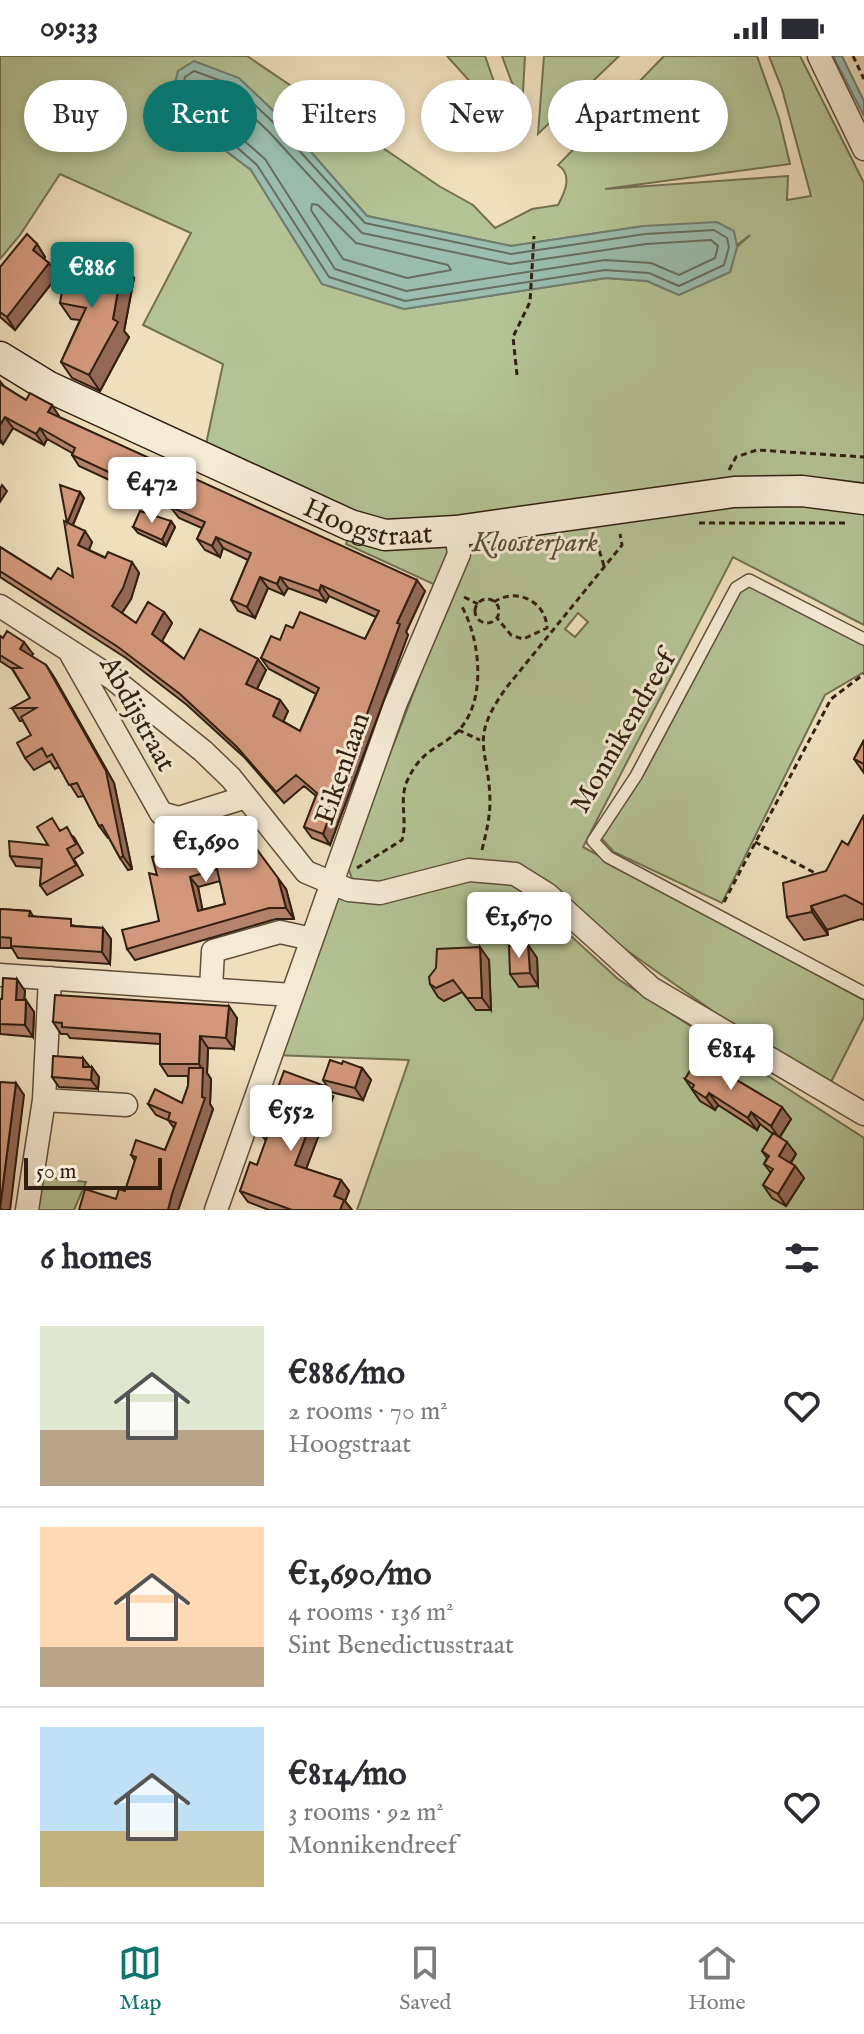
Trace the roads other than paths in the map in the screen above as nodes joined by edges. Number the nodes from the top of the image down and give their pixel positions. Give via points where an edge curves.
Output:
1 (819, 56) edge
2 (864, 149) edge
3 (0, 357) edge
4 (861, 509) edge
5 (456, 531) junction
6 (0, 606) edge
7 (864, 639) edge
8 (68, 649) junction
9 (246, 797) junction
10 (335, 875) junction
11 (312, 939) junction
12 (0, 975) edge
13 (50, 978) junction
14 (211, 989) junction
15 (864, 993) edge
16 (292, 995) junction
17 (44, 1100) junction
18 (126, 1105) dead end
19 (864, 1114) edge
20 (27, 1210) edge
21 (216, 1210) edge

1 - 2 street
3 - 5 street, Hoogstraat via 49,387 350,525 385,535
4 - 5 street, Hoogstraat via 802,491 724,493
5 - 10 street, Eikenlaan via 459,554 395,705
6 - 8 street, Abdijstraat
7 - 15 lane, Monnikendreef via 749,580 736,588 636,776 593,841 608,857
8 - 9 street, Abdijstraat via 170,723
8 - 9 street, Abdijstraat via 161,813 179,818
9 - 10 street, Abdijstraat via 306,872
10 - 11 street, Eikenlaan
10 - 19 street via 380,893 469,870 515,874 547,894 651,988
11 - 14 street via 280,932 213,951
11 - 16 street, Eikenlaan
12 - 13 street
13 - 14 street
13 - 17 street
14 - 16 street
16 - 21 street, Eikenlaan
17 - 18 street
17 - 20 street

